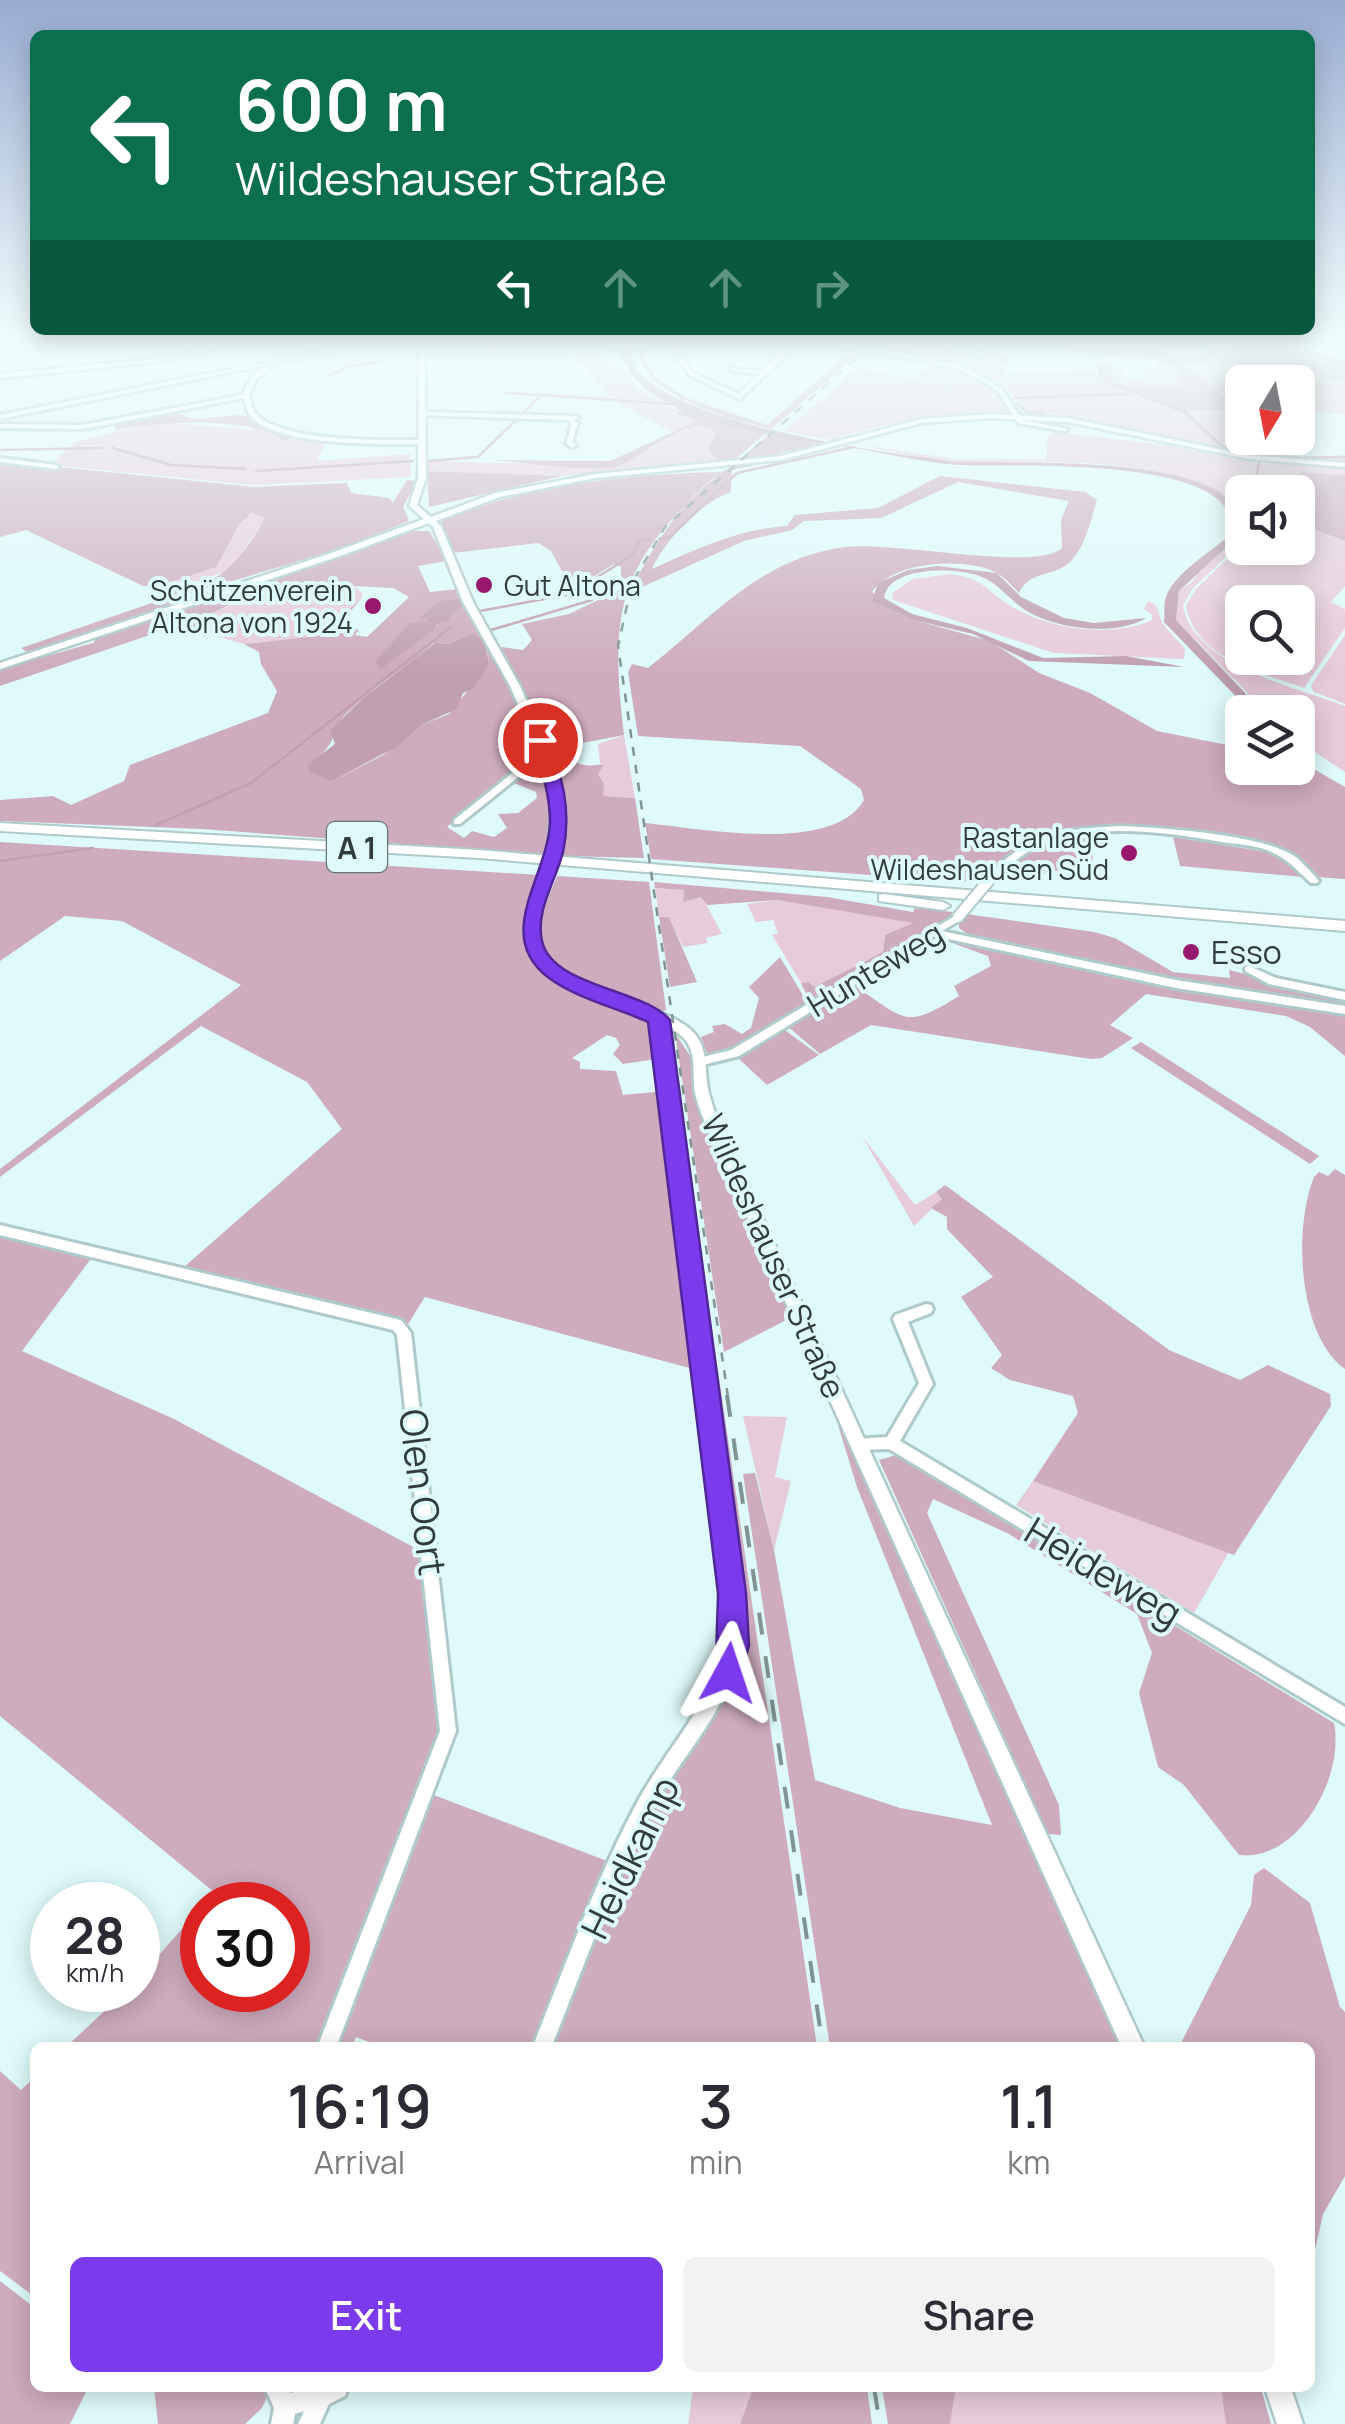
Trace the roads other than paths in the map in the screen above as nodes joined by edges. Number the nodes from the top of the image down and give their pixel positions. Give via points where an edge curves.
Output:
1 (420, 448) edge
2 (822, 448) edge
3 (1206, 448) edge
4 (0, 460) edge
5 (1344, 465) edge
6 (56, 467) dead end
7 (426, 519) junction
8 (0, 666) edge
9 (546, 756) junction
10 (457, 822) dead end
11 (0, 831) edge
12 (1314, 882) dead end
13 (854, 891) junction
14 (943, 906) dead end
15 (956, 919) junction
16 (1345, 930) edge
17 (936, 932) junction
18 (968, 938) junction
19 (1249, 969) dead end
20 (1345, 996) edge
21 (1345, 1010) edge
22 (660, 1020) junction
23 (699, 1062) junction
24 (0, 1230) edge
25 (926, 1309) dead end
26 (891, 1443) junction
27 (860, 1444) junction
28 (1344, 1710) edge
29 (328, 2042) edge
30 (544, 2042) edge
31 (1131, 2042) edge
32 (1279, 2392) edge
33 (328, 2394) edge
34 (281, 2406) edge
35 (309, 2424) edge
36 (1290, 2424) edge

1 - 7 main road
2 - 7 main road via 757,462 562,481
3 - 5 main road
4 - 6 street
7 - 8 main road
7 - 9 main road, Wildeshauser Straße
9 - 10 street
9 - 22 main road, Wildeshauser Straße, bridge via 558,799 554,852 530,930 543,962 576,984
11 - 13 highway, A 1
11 - 16 highway, A 1 via 499,856
12 - 15 street, Hunteweg, bridge via 1270,848 1107,828 1036,842 1008,860
13 - 14 highway
13 - 16 highway, A 1
15 - 17 street, Hunteweg
15 - 18 street
17 - 18 street
17 - 23 street, Hunteweg via 736,1053
18 - 21 street via 1152,980
19 - 20 street via 1272,981
22 - 23 main road, Wildeshauser Straße via 689,1035
22 - 30 street, Heidkamp via 734,1645 715,1698 640,1816
23 - 27 main road, Wildeshauser Straße via 703,1099
24 - 29 street, Olen Oort via 397,1325 404,1333 448,1731
25 - 26 street via 900,1319 926,1384
26 - 27 street
26 - 28 street, Heideweg
27 - 31 main road, Wildeshauser Straße
32 - 36 main road
33 - 34 street
33 - 35 street

